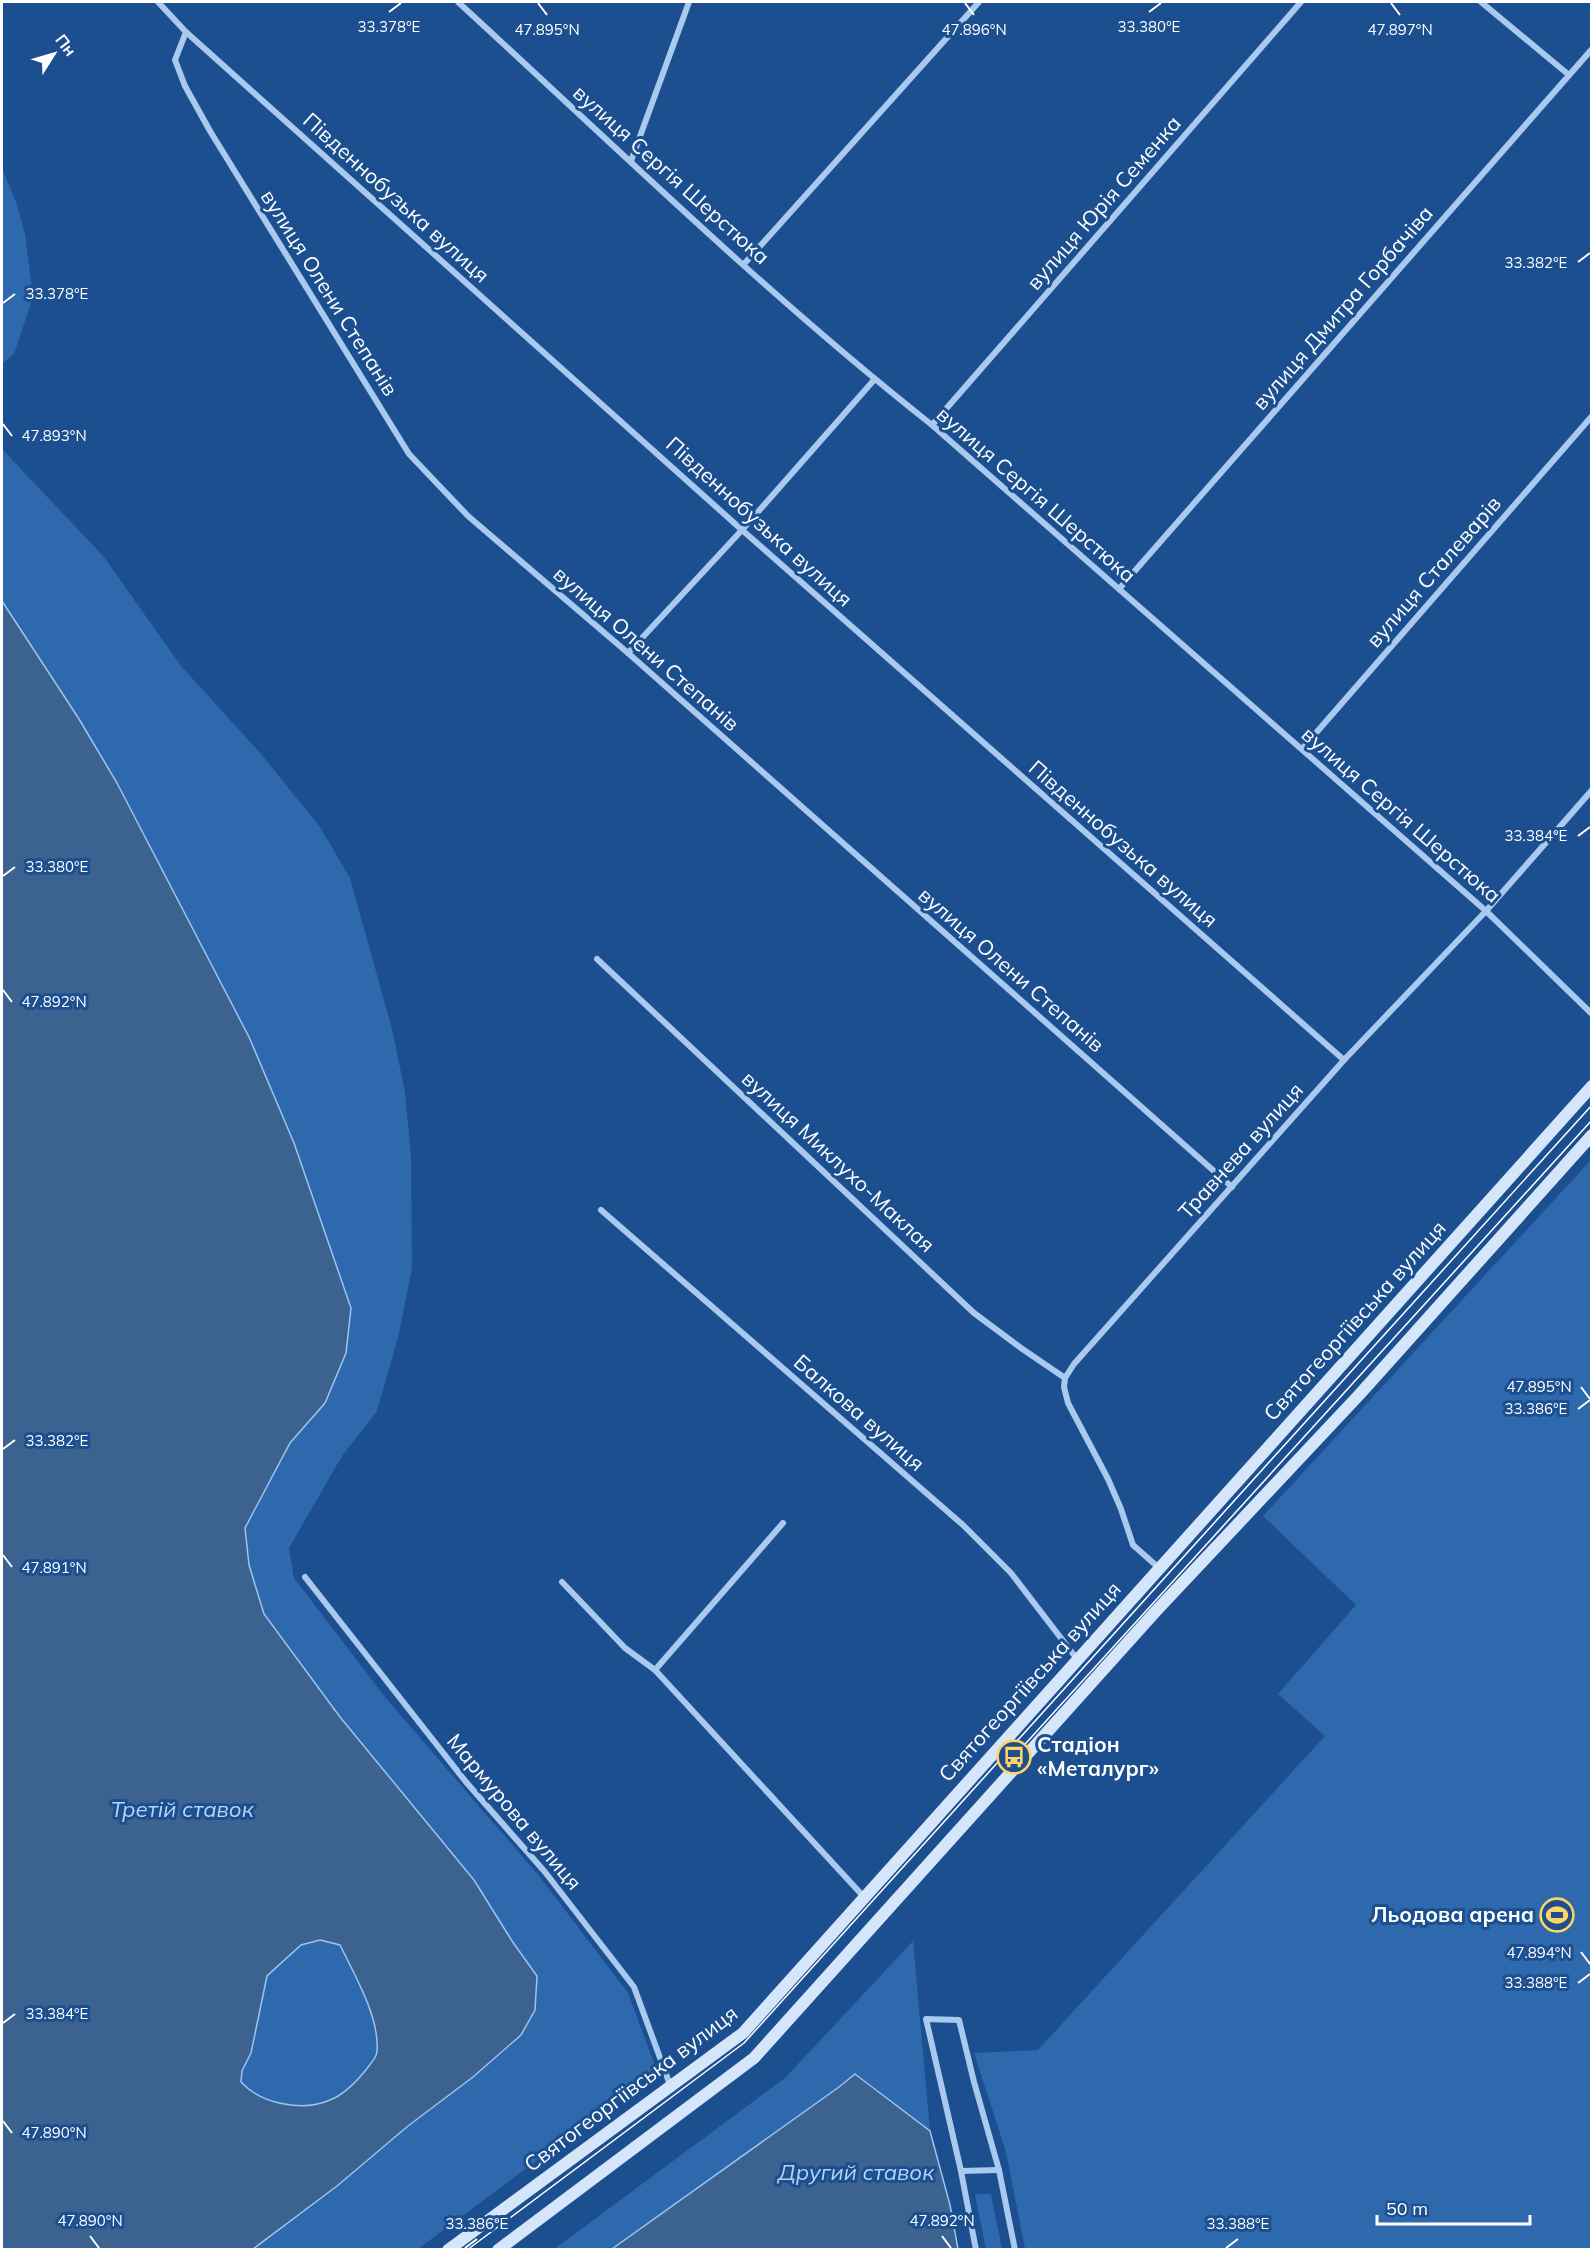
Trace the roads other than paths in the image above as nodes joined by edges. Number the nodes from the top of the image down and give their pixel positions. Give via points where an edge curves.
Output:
1 (158, 2) edge
2 (459, 2) edge
3 (689, 2) edge
4 (979, 2) edge
5 (1301, 2) edge
6 (1481, 2) edge
7 (186, 32) junction
8 (1592, 49) edge
9 (1569, 75) junction
10 (631, 161) junction
11 (744, 264) junction
12 (874, 380) junction
13 (1592, 416) edge
14 (932, 425) junction
15 (742, 530) junction
16 (1119, 589) junction
17 (628, 653) junction
18 (1302, 749) junction
19 (1592, 790) edge
20 (1486, 911) junction
21 (597, 959) dead end
22 (1592, 1014) edge
23 (1344, 1060) junction
24 (1592, 1086) edge
25 (1592, 1135) edge
26 (1232, 1187) junction
27 (601, 1210) dead end
28 (1065, 1378) junction
29 (783, 1523) dead end
30 (1159, 1568) junction
31 (305, 1577) dead end
32 (562, 1582) dead end
33 (1077, 1659) junction
34 (655, 1670) junction
35 (864, 1897) junction
36 (670, 2085) junction
37 (999, 2170) junction
38 (961, 2171) junction
39 (448, 2250) edge
40 (498, 2250) edge
41 (976, 2250) edge
42 (1015, 2250) edge

1 - 7 street, Південнобузька вулиця
2 - 10 street, вулиця Сергія Шерстюка
3 - 10 street
4 - 11 street
5 - 14 street, вулиця Юрія Семенка
6 - 9 street
7 - 15 street, Південнобузька вулиця
7 - 17 street, вулиця Олени Степанів via 175,60 185,86 409,454 468,516
8 - 9 street, вулиця Дмитра Горбачіва
9 - 16 street, вулиця Дмитра Горбачіва
10 - 11 street, вулиця Сергія Шерстюка
11 - 12 street, вулиця Сергія Шерстюка
12 - 14 street, вулиця Сергія Шерстюка
12 - 15 street
13 - 18 street, вулиця Сталеварів
14 - 16 street, вулиця Сергія Шерстюка
15 - 17 street
15 - 23 street, Південнобузька вулиця
16 - 18 street, вулиця Сергія Шерстюка
17 - 26 street, вулиця Олени Степанів
18 - 20 street, вулиця Сергія Шерстюка
19 - 20 street, Травнева вулиця
20 - 22 street, вулиця Сергія Шерстюка
20 - 23 street, Травнева вулиця
21 - 28 street, вулиця Миклухо-Маклая via 975,1313
23 - 26 street, Травнева вулиця
24 - 30 main road, Святогеоргіївська вулиця
25 - 40 main road via 754,2058
26 - 28 street, Травнева вулиця
27 - 33 street, Балкова вулиця via 963,1525 1011,1573
28 - 30 street via 1068,1403 1100,1461 1133,1545
29 - 34 street
30 - 33 main road, Святогеоргіївська вулиця
31 - 36 street, Мармурова вулиця via 466,1782 545,1872 634,1988
32 - 34 street via 625,1648
33 - 35 main road, Святогеоргіївська вулиця
34 - 35 street
35 - 36 main road, Святогеоргіївська вулиця via 743,2032
36 - 39 main road, Святогеоргіївська вулиця
37 - 38 street
37 - 38 street via 959,2020 926,2019
37 - 42 street
38 - 41 street

